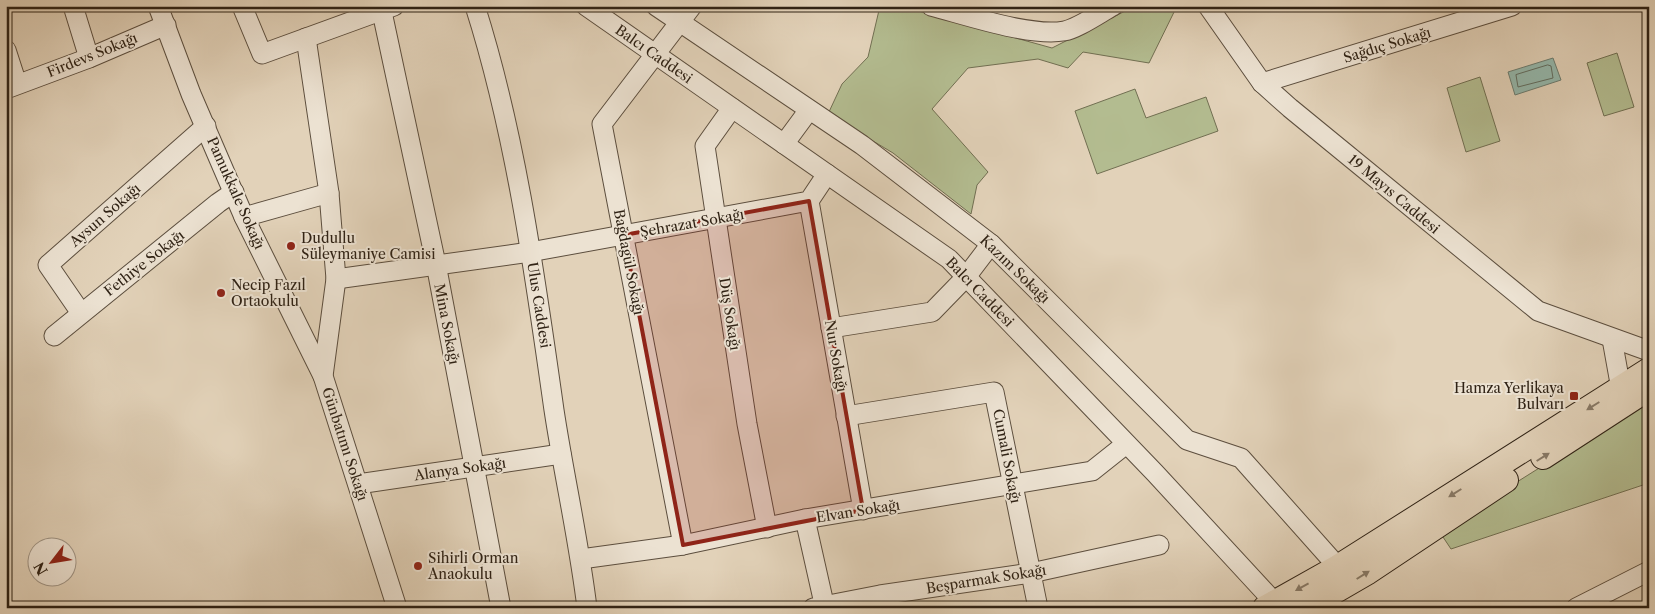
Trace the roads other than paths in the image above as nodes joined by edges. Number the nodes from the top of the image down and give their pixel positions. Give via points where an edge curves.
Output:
1 (73, 6) edge
2 (158, 6) edge
3 (242, 6) edge
4 (475, 6) edge
5 (586, 6) edge
6 (656, 6) edge
7 (692, 6) edge
8 (931, 6) edge
9 (1113, 6) edge
10 (1208, 6) edge
11 (1509, 7) edge
12 (388, 9) edge
13 (969, 11) edge
14 (679, 23) junction
15 (166, 25) junction
16 (306, 38) junction
17 (6, 50) edge
18 (655, 54) junction
19 (89, 58) junction
20 (1262, 82) junction
21 (12, 87) edge
22 (732, 108) junction
23 (809, 110) junction
24 (206, 126) junction
25 (784, 144) junction
26 (827, 174) junction
27 (234, 192) junction
28 (329, 193) junction
29 (808, 201) junction
30 (244, 217) junction
31 (715, 218) junction
32 (624, 235) junction
33 (992, 244) junction
34 (530, 252) junction
35 (436, 264) junction
36 (966, 277) junction
37 (336, 279) junction
38 (81, 313) junction
39 (831, 328) junction
40 (54, 336) dead end
41 (1612, 339) junction
42 (1649, 351) edge
43 (1649, 370) edge
44 (323, 376) junction
45 (1621, 389) junction
46 (1649, 389) edge
47 (846, 416) junction
48 (1126, 444) junction
49 (561, 454) junction
50 (474, 467) junction
51 (358, 484) junction
52 (1012, 485) junction
53 (863, 510) junction
54 (805, 519) junction
55 (767, 528) junction
56 (683, 545) junction
57 (1159, 545) dead end
58 (581, 559) junction
59 (1338, 567) junction
60 (1649, 571) edge
61 (1031, 573) junction
62 (1270, 605) edge
63 (821, 607) edge
64 (1580, 607) edge
65 (397, 608) edge
66 (501, 608) edge
67 (587, 608) edge
68 (1038, 608) edge
69 (1306, 608) edge

1 - 19 street
2 - 15 street, Pamukkale Sokağı
3 - 16 street via 262,54
4 - 34 street, Ulus Caddesi via 494,66
5 - 18 street, Balcı Caddesi
6 - 14 street, Kazım Sokağı
7 - 14 street, Bağdagül Sokağı
8 - 13 street
9 - 13 street via 1066,31 1032,30
10 - 20 street, 19 Mayıs Caddesi
11 - 20 street, Sağdıç Sokağı
12 - 16 street
12 - 35 street, Mina Sokağı
14 - 18 street, Bağdagül Sokağı
14 - 23 street, Kazım Sokağı
15 - 19 street, Firdevs Sokağı
15 - 24 street, Pamukkale Sokağı
16 - 28 street, Günbatımı Sokağı
17 - 21 street
18 - 22 street, Balcı Caddesi
18 - 32 street, Bağdagül Sokağı via 602,124
19 - 21 street, Firdevs Sokağı
20 - 41 street, 19 Mayıs Caddesi via 1538,311
22 - 25 street, Balcı Caddesi
22 - 31 street, Düş Sokağı via 705,146
23 - 25 street
23 - 33 street, Kazım Sokağı via 862,145
24 - 27 street, Pamukkale Sokağı
24 - 38 street, Aysun Sokağı via 48,265
25 - 26 street, Balcı Caddesi
26 - 29 street
26 - 36 street, Balcı Caddesi via 949,258
27 - 30 street, Pamukkale Sokağı
27 - 38 street, Fethiye Sokağı
28 - 30 street
28 - 37 street, Günbatımı Sokağı
29 - 31 street, Şehrazat Sokağı
29 - 39 street, Nur Sokağı
30 - 44 street, Pamukkale Sokağı
31 - 32 street, Şehrazat Sokağı
31 - 55 street, Düş Sokağı via 747,424
32 - 34 street, Şehrazat Sokağı
32 - 56 street, Bağdagül Sokağı
33 - 36 street
33 - 59 street, Kazım Sokağı via 1187,440 1241,458
34 - 35 street, Şehrazat Sokağı
34 - 49 street, Ulus Caddesi
35 - 37 street, Şehrazat Sokağı
35 - 50 street, Mina Sokağı
36 - 39 street via 932,312
36 - 48 street, Balcı Caddesi
37 - 44 street, Günbatımı Sokağı
38 - 40 street, Fethiye Sokağı
39 - 47 street, Nur Sokağı
41 - 42 street, 19 Mayıs Caddesi
41 - 45 street
43 - 45 main road
44 - 51 street, Günbatımı Sokağı
45 -> 59 main road
69 -> 46 main road via 1368,572 1497,485
47 - 52 street, Cumali Sokağı via 994,392
47 - 53 street, Nur Sokağı
48 - 52 street, Elvan Sokağı via 1092,471
48 - 62 street, Balcı Caddesi
49 - 50 street, Alanya Sokağı
49 - 58 street, Ulus Caddesi
50 - 51 street, Alanya Sokağı
50 - 66 street, Mina Sokağı
51 - 65 street, Günbatımı Sokağı
52 - 53 street, Elvan Sokağı
52 - 61 street, Cumali Sokağı
53 - 54 street, Elvan Sokağı
54 - 55 street, Elvan Sokağı
54 - 63 street
55 - 56 street, Elvan Sokağı
56 - 58 street, Elvan Sokağı
57 - 61 street, Beşparmak Sokağı
58 - 67 street, Ulus Caddesi
59 -> 62 main road
60 - 64 street
61 - 63 street, Beşparmak Sokağı
61 - 68 street, Cumali Sokağı

